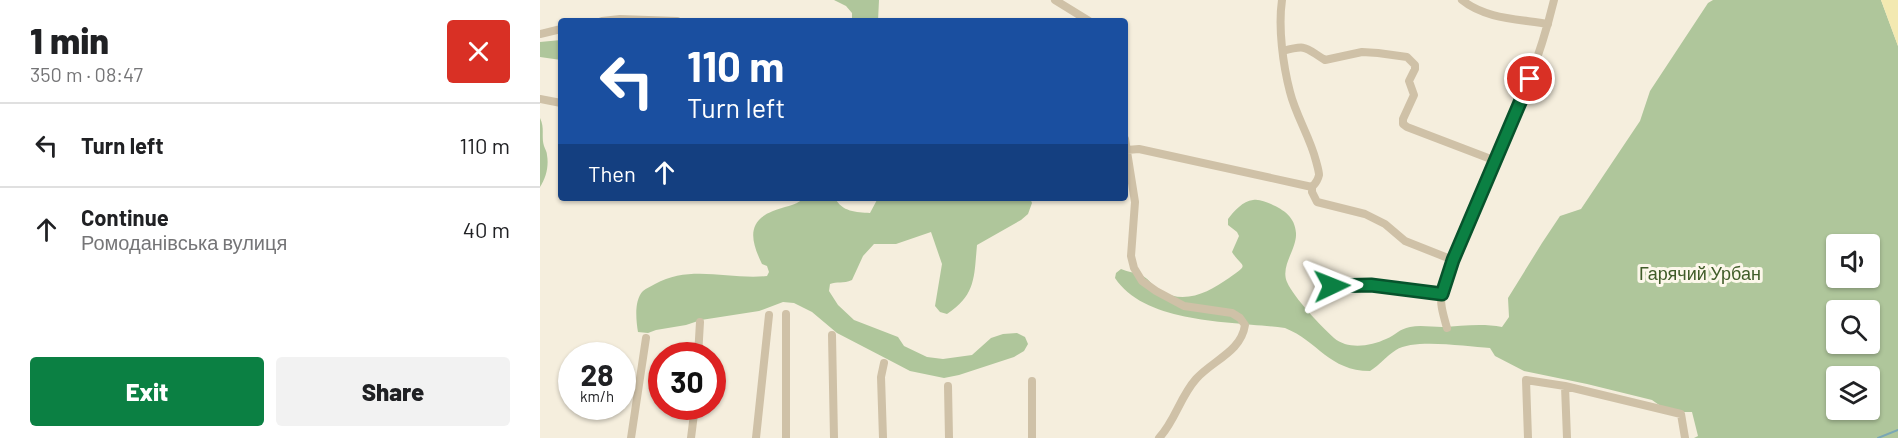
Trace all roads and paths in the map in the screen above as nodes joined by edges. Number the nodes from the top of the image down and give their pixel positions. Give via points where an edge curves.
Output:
1 (1055, 0) edge
2 (1282, 0) edge
3 (1462, 0) edge
4 (1554, 0) edge
5 (1084, 18) edge
6 (1548, 24) junction
7 (558, 30) edge
8 (540, 34) edge
9 (1283, 51) junction
10 (540, 99) edge
11 (558, 102) edge
12 (1128, 149) edge
13 (1496, 160) junction
14 (1128, 161) edge
15 (1312, 187) junction
16 (1453, 260) junction
17 (1332, 286) dead end
18 (1442, 294) junction
19 (786, 314) dead end
20 (769, 315) dead end
21 (700, 322) dead end
22 (1447, 328) dead end
23 (832, 335) dead end
24 (646, 338) dead end
25 (699, 342) edge
26 (884, 363) dead end
27 (1032, 381) dead end
28 (948, 386) dead end
29 (1565, 386) junction
30 (693, 420) edge
31 (631, 438) edge
32 (691, 438) edge
33 (756, 438) edge
34 (786, 438) edge
35 (834, 438) edge
36 (883, 438) edge
37 (950, 438) edge
38 (1032, 438) edge
39 (1159, 438) edge
40 (1528, 438) edge
41 (1567, 438) edge
42 (1685, 438) edge

1 - 5 street
2 - 9 street
3 - 6 street via 1487,14
4 - 6 street
6 - 13 street
7 - 8 street
9 - 13 street via 1299,46 1325,60 1362,52 1407,57 1415,65 1409,81 1414,95 1403,124
9 - 15 street via 1290,95 1317,165 1319,175
10 - 11 street
12 - 15 street
13 - 16 street
14 - 39 street via 1135,202 1131,256 1142,281 1184,306 1232,313 1245,325 1232,350 1185,393 1168,429
15 - 16 street via 1317,202 1365,214 1406,241
16 - 18 street
17 - 18 street via 1371,285
18 - 22 street
19 - 34 street
20 - 33 street
21 - 25 street
23 - 35 street
24 - 31 street
26 - 36 street
27 - 38 street
28 - 37 street
29 - 40 street via 1526,380
29 - 41 street
29 - 42 street via 1681,414
30 - 32 street

